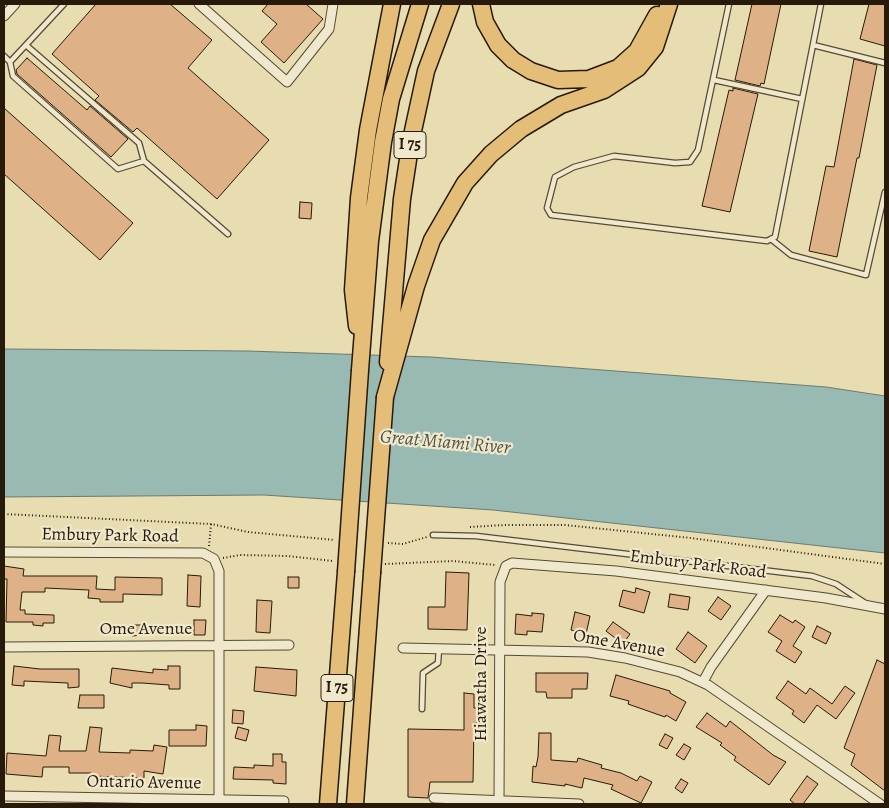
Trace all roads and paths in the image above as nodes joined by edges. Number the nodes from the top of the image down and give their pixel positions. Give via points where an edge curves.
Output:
1 (15, 4) edge
2 (64, 4) edge
3 (199, 4) edge
4 (333, 4) edge
5 (392, 4) edge
6 (420, 4) edge
7 (451, 4) edge
8 (481, 4) edge
9 (661, 4) edge
10 (669, 4) edge
11 (729, 4) edge
12 (821, 4) edge
13 (4, 16) edge
14 (26, 46) junction
15 (813, 46) junction
16 (4, 56) edge
17 (10, 62) junction
18 (885, 63) edge
19 (714, 80) junction
20 (802, 99) junction
21 (144, 161) junction
22 (885, 192) edge
23 (228, 234) dead end
24 (771, 239) junction
25 (360, 290) junction
26 (385, 397) junction
27 (211, 524) dead end
28 (433, 535) dead end
29 (4, 552) edge
30 (211, 557) junction
31 (506, 566) joint
32 (766, 590) junction
33 (869, 606) junction
34 (885, 609) edge
35 (289, 645) dead end
36 (219, 646) junction
37 (4, 647) edge
38 (403, 648) dead end
39 (438, 649) junction
40 (498, 652) junction
41 (703, 682) junction
42 (422, 709) dead end
43 (4, 796) edge
44 (434, 798) dead end
45 (284, 800) dead end
46 (219, 802) edge
47 (499, 803) edge
48 (328, 804) edge
49 (356, 804) edge
50 (579, 804) edge
51 (880, 804) edge

1 - 13 street
2 - 14 lane
3 - 4 street via 287,82 329,29
5 - 25 highway via 358,198
6 - 25 highway, I 75 via 396,81 383,142
7 - 26 highway, I 75 via 426,71 411,140 393,292
8 - 9 highway via 485,22 498,45 513,60 531,71 558,80 589,79 618,68 637,51
10 - 26 highway via 655,47 638,68 604,90 560,106 521,129 484,161 465,183 432,240
11 - 19 lane
12 - 15 lane
14 - 17 lane
14 - 21 lane via 138,144
15 - 18 lane
15 - 20 lane
16 - 17 lane
17 - 21 lane via 13,76 118,169
19 - 20 lane
19 - 24 lane via 698,150 690,162 614,156 574,167 555,177 547,208 551,215
20 - 24 lane via 775,237
21 - 23 lane
22 - 24 lane via 866,275 791,255
25 - 48 highway, I 75, bridge via 360,370
26 - 49 highway, I 75, bridge
27 - 30 path
28 - 33 lane via 476,536 812,576 836,584
29 - 30 street, Embury Park Road via 203,553
30 - 36 street via 219,571
31 - 32 street, Embury Park Road via 512,563 616,571
31 - 40 street, Hiawatha Drive via 500,582
32 - 33 street, Embury Park Road
32 - 41 street
33 - 34 street, Embury Park Road
35 - 36 street, Ome Avenue
36 - 37 street, Ome Avenue
36 - 46 street
38 - 39 street, Ome Avenue
39 - 40 street, Ome Avenue
39 - 42 lane via 438,664 423,673
40 - 41 street, Ome Avenue via 588,652 652,664
40 - 47 street, Hiawatha Drive
41 - 51 street, Ome Avenue
43 - 46 street, Ontario Avenue
44 - 47 street
45 - 46 street, Ontario Avenue
47 - 50 street

